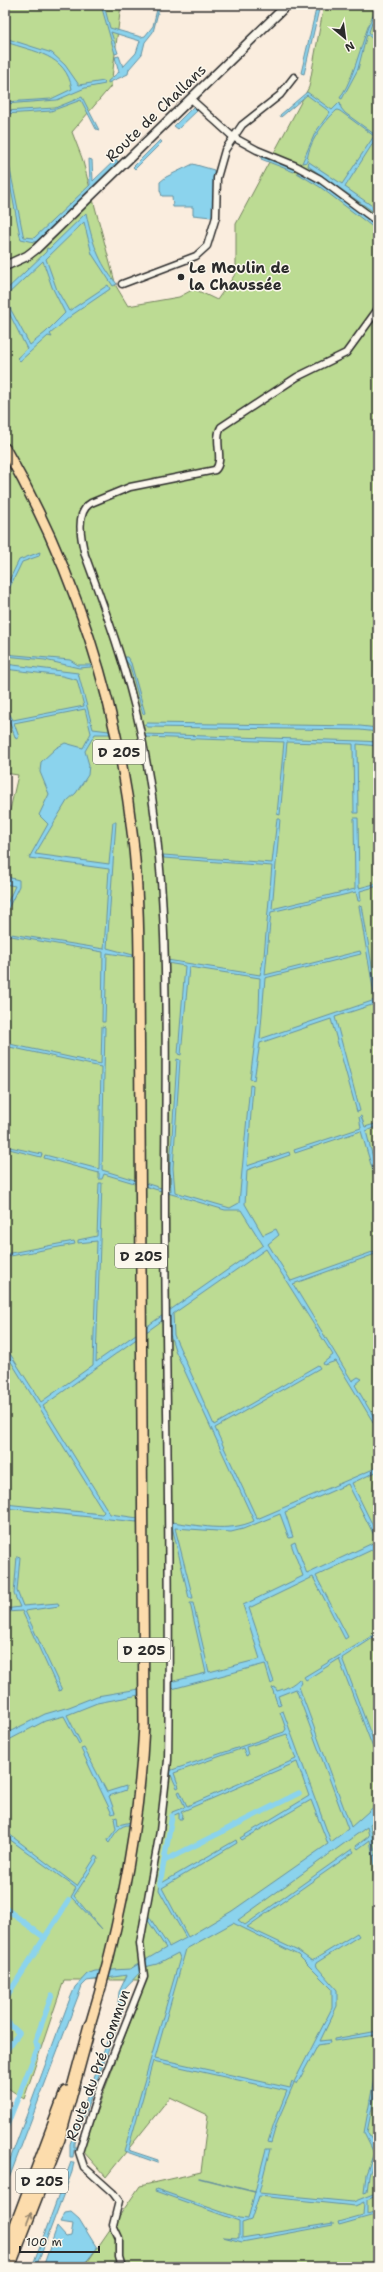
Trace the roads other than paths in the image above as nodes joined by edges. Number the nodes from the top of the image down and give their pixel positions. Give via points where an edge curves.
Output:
1 (287, 5) edge
2 (294, 77) dead end
3 (191, 99) junction
4 (233, 136) junction
5 (378, 222) edge
6 (45, 241) junction
7 (5, 260) edge
8 (5, 266) edge
9 (122, 284) dead end
10 (378, 309) edge
11 (5, 448) edge
12 (90, 2026) junction
13 (5, 2254) edge
14 (10, 2267) edge
15 (122, 2267) edge

1 - 3 main road, Route de Challans
2 - 4 street via 280,95 242,125
3 - 4 street
3 - 6 main road, Route de Challans
4 - 5 street via 320,179
4 - 9 street via 219,168 216,217 207,246 196,256
6 - 7 main road, Route de Challans
6 - 8 main road, Route de Challans via 27,256
10 - 15 street, Route du Pré Commun via 346,353 297,377 221,427 218,437 219,462 215,470 130,488 91,502 81,515 85,555 121,656 140,730 154,815 163,904 168,1760 160,1831 140,1943 144,1972 87,2124 80,2152 84,2167 119,2201 113,2225 119,2238
11 - 12 main road, D 205 via 53,541 74,593 100,673 119,751 137,881 144,1677 142,1761 131,1862 111,1952
12 - 13 highway, D 205
14 -> 12 highway, D 205 via 59,2139

